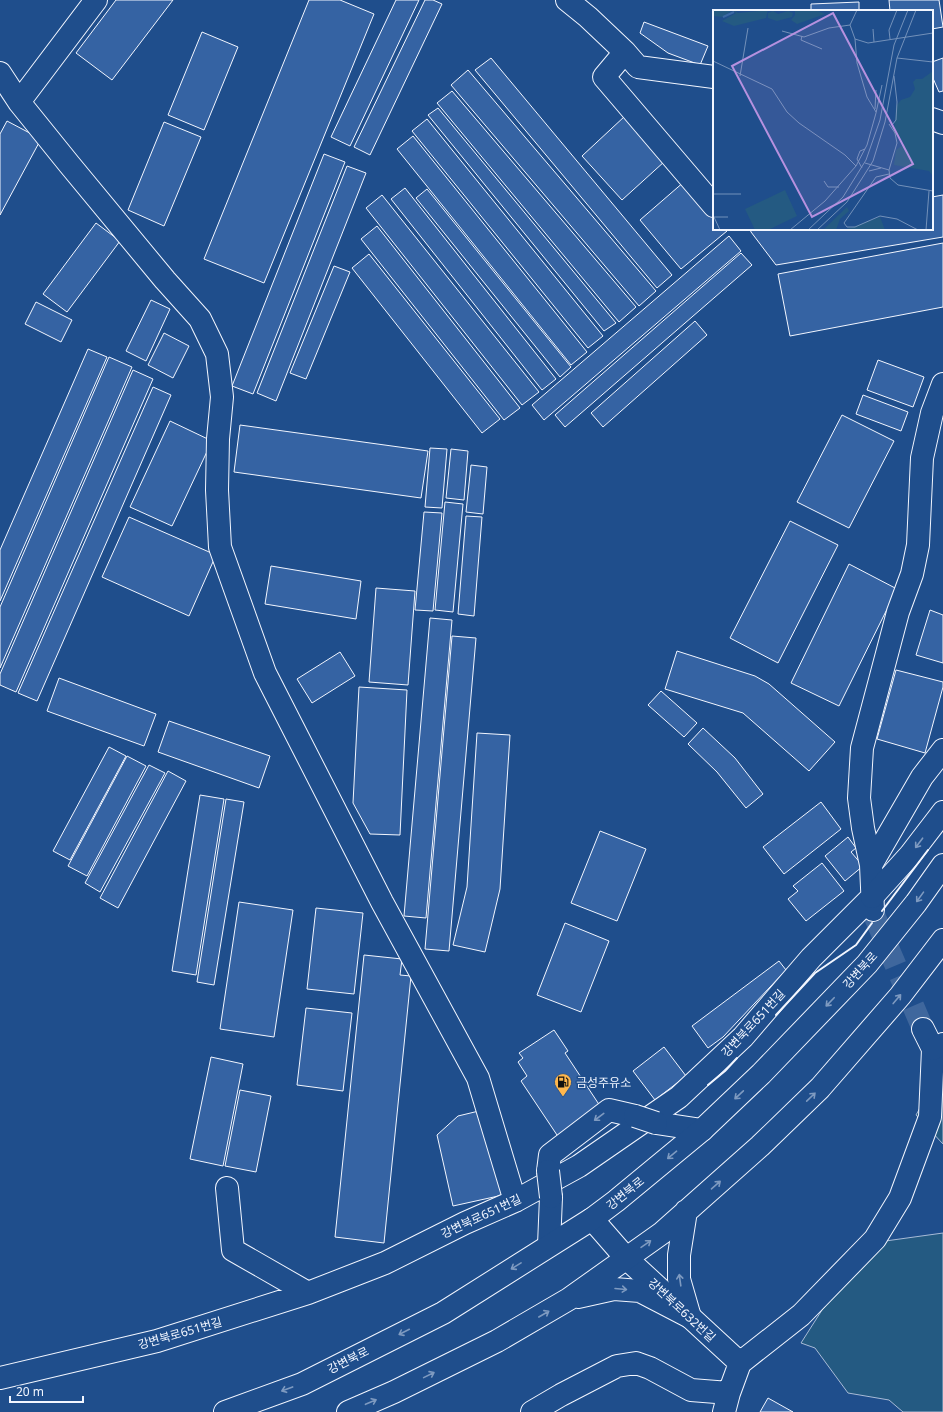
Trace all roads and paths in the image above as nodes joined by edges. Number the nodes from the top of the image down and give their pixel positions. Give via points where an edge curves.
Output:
1 (96, 0) edge
2 (567, 0) edge
3 (625, 52) junction
4 (0, 73) edge
5 (713, 77) edge
6 (19, 102) junction
7 (933, 119) edge
8 (943, 123) edge
9 (713, 205) edge
10 (943, 384) edge
11 (943, 750) edge
12 (943, 812) edge
13 (943, 865) edge
14 (871, 866) junction
15 (873, 906) junction
16 (943, 940) edge
17 (923, 1029) tunnel mouth
18 (938, 1046) edge
19 (702, 1130) junction
20 (227, 1188) dead end
21 (515, 1201) junction
22 (686, 1211) junction
23 (592, 1219) junction
24 (549, 1245) junction
25 (626, 1258) junction
26 (308, 1294) junction
27 (569, 1299) junction
28 (690, 1317) junction
29 (740, 1363) junction
30 (0, 1378) edge
31 (726, 1402) edge
32 (225, 1412) edge
33 (348, 1412) edge
34 (532, 1412) edge

1 - 6 main road
2 - 3 main road
3 - 5 main road via 638,68
3 - 9 main road via 604,77
4 - 6 main road
6 - 21 main road via 160,274 200,318 217,354 222,397 216,490 220,547 265,672 382,902 478,1078
7 - 8 main road
10 - 14 main road via 932,413 922,458 918,545 912,574 898,612 862,748 859,798
11 - 14 main road via 922,778
12 -> 15 main road, 강변북로651번길
13 -> 19 main road, 강변북로 via 867,964 762,1074
14 - 15 main road
15 - 21 main road, 강변북로651번길 via 811,958 743,1037 679,1097 579,1166
22 -> 16 main road via 760,1146 820,1088 900,996
17 - 18 main road
18 - 29 main road via 930,1117 900,1198 875,1239 807,1309
19 -> 23 main road, 강변북로
19 -> 24 main road, bridge via 656,1123 609,1110 550,1155
20 - 26 main road via 233,1250
21 - 26 main road, 강변북로651번길 via 465,1223 385,1264
25 -> 22 main road via 662,1233
28 -> 22 main road via 679,1280 679,1255
23 - 24 main road, 강변북로
23 - 25 main road, 강변북로632번길
24 -> 32 main road, 강변북로 via 443,1313 302,1384
25 - 27 main road
25 - 28 main road, 강변북로632번길
26 - 30 main road, 강변북로651번길 via 157,1341
27 -> 28 main road via 614,1289 640,1291
33 -> 27 main road via 497,1341
28 - 29 main road, 강변북로632번길
29 - 31 main road
31 - 34 main road via 691,1390 636,1363 617,1366

